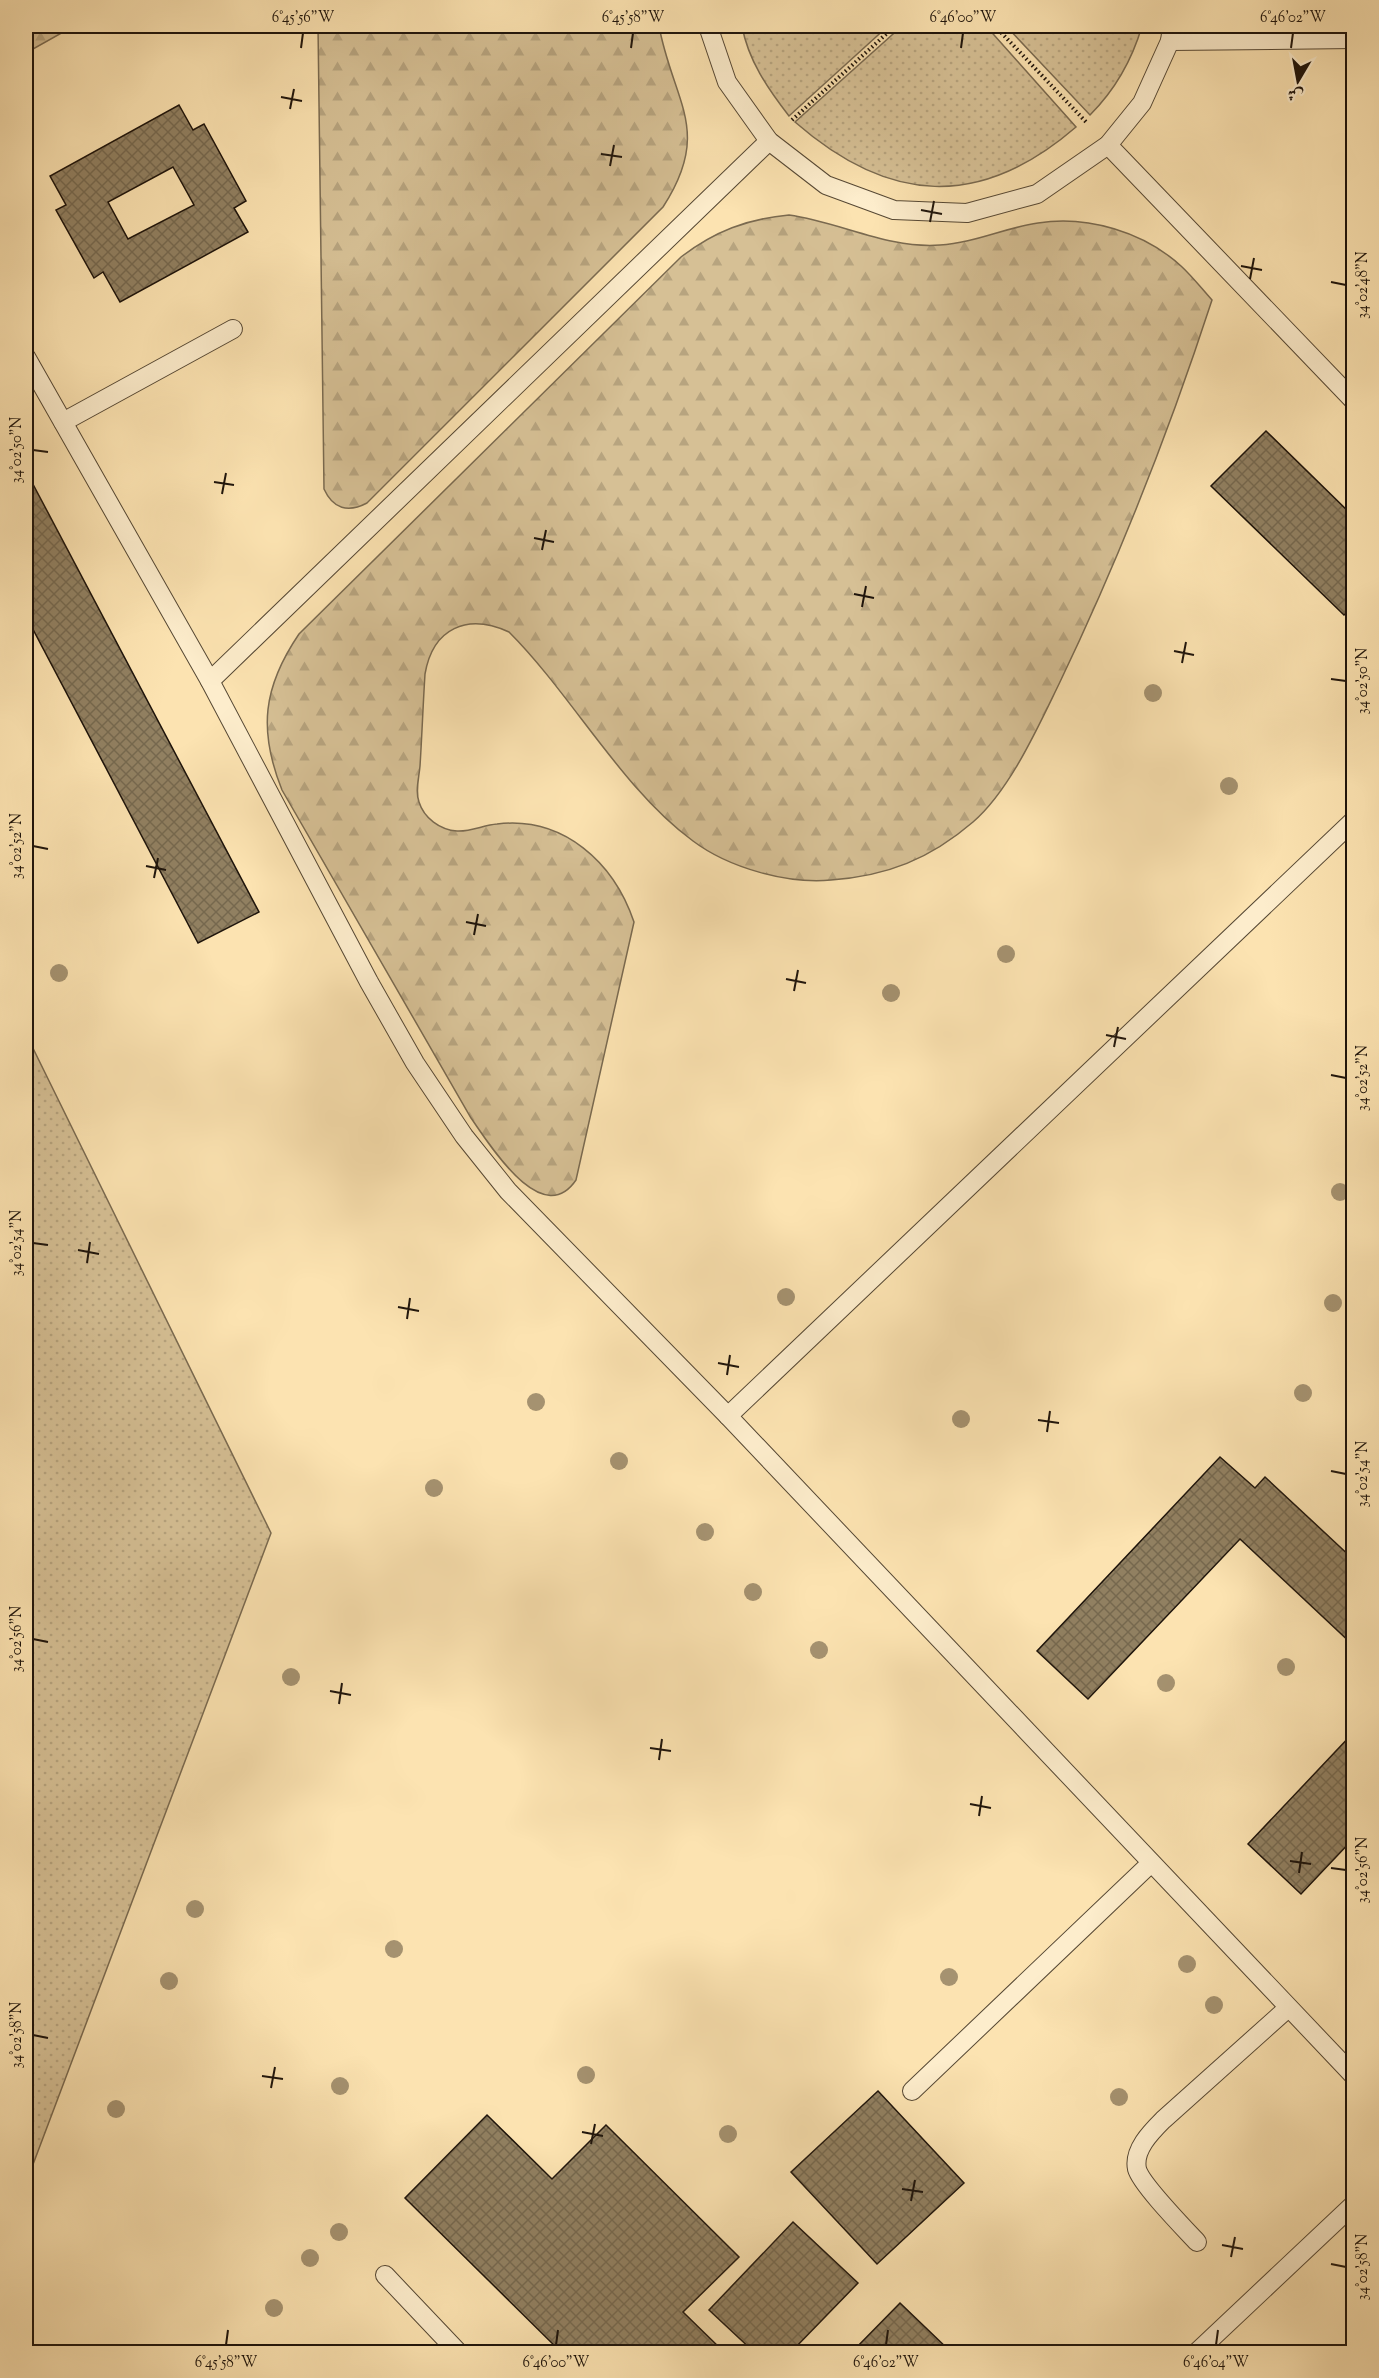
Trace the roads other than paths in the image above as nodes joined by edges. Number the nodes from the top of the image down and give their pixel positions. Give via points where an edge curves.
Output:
1 (708, 26) edge
2 (1171, 33) edge
3 (1353, 39) edge
4 (769, 141) junction
5 (1108, 145) junction
6 (233, 329) dead end
7 (26, 357) edge
8 (1353, 400) edge
9 (63, 422) junction
10 (210, 681) junction
11 (1353, 820) edge
12 (728, 1416) junction
13 (1150, 1864) junction
14 (1288, 2008) junction
15 (1353, 2076) edge
16 (912, 2091) dead end
17 (1353, 2204) edge
18 (1197, 2242) dead end
19 (385, 2275) dead end
20 (458, 2352) edge
21 (1197, 2352) edge

1 - 4 lane via 727,82
2 - 3 lane
2 - 5 lane via 1142,103
4 - 5 lane via 826,185 894,210 967,213 1037,194
4 - 10 lane
5 - 8 lane
6 - 9 lane
7 - 9 lane
9 - 10 lane
10 - 12 lane via 369,982 415,1063 464,1136 508,1191
11 - 12 lane
12 - 13 lane
13 - 14 lane
13 - 16 lane
14 - 15 lane
14 - 18 lane via 1163,2120 1147,2136 1138,2154 1137,2169
17 - 21 lane
19 - 20 lane

